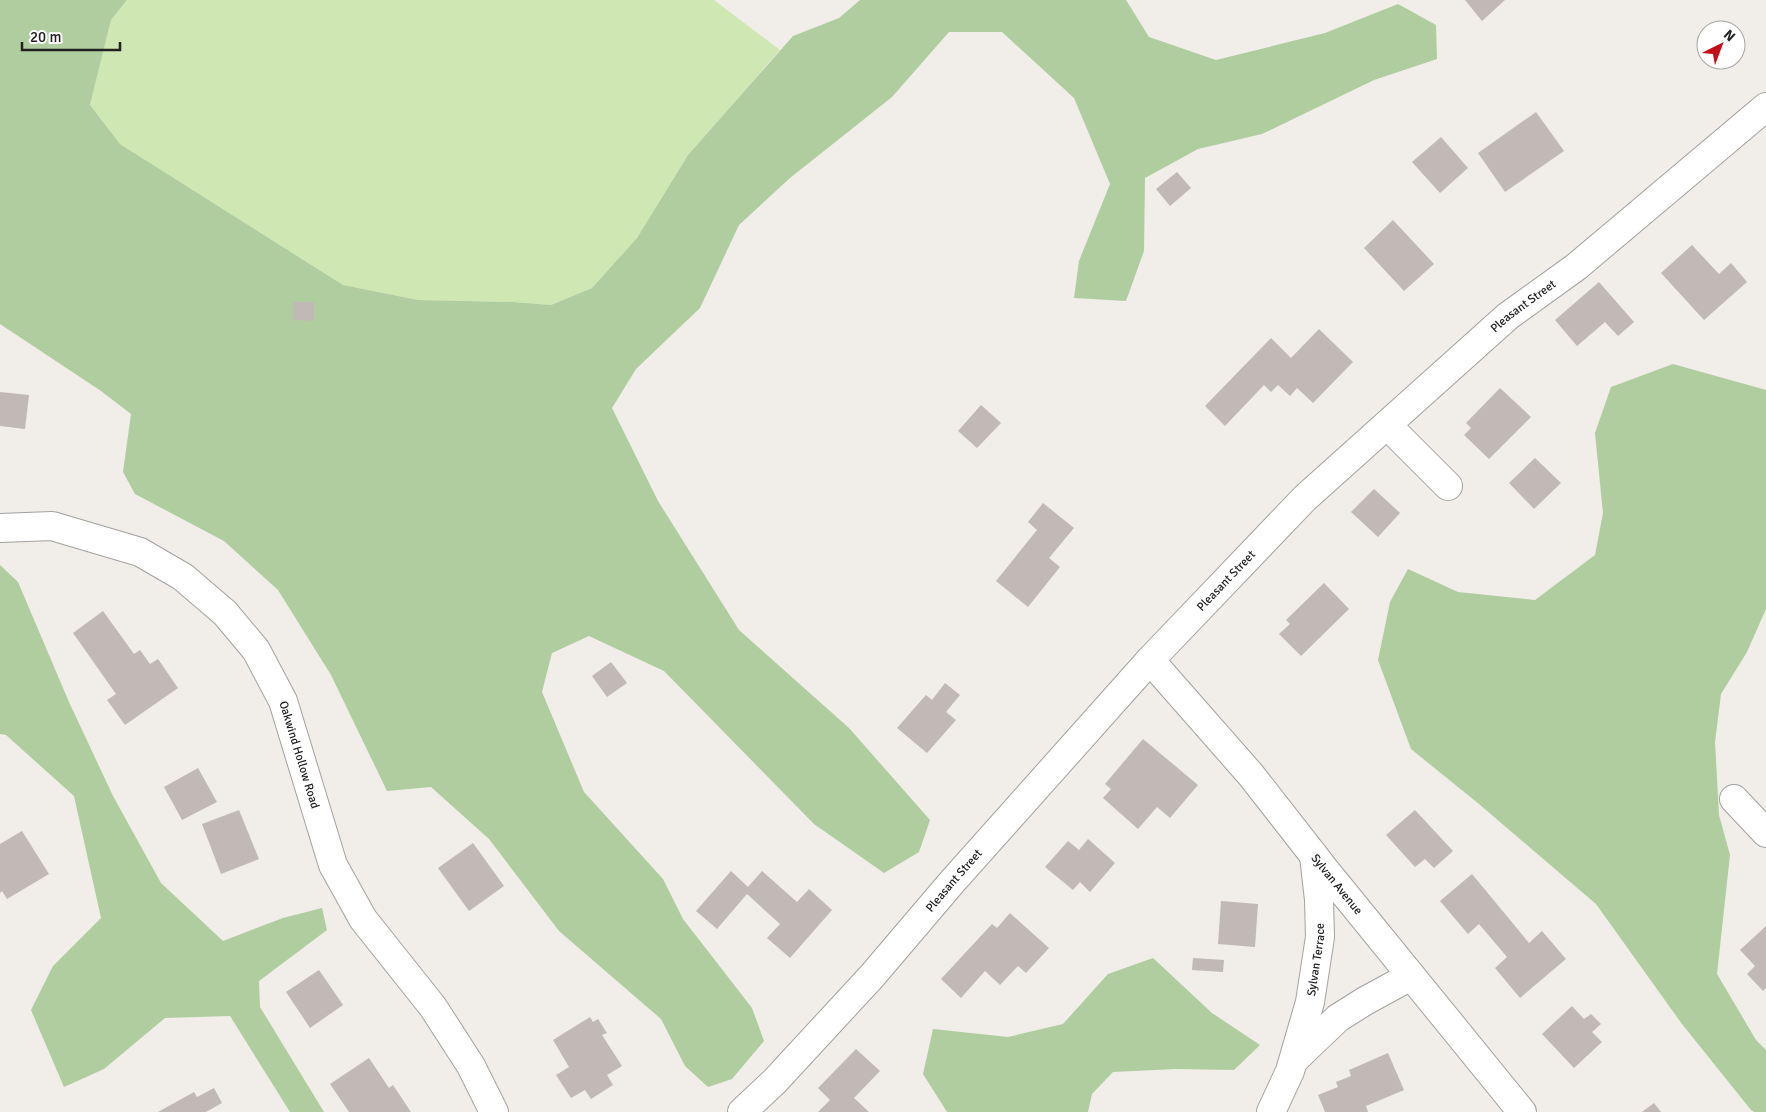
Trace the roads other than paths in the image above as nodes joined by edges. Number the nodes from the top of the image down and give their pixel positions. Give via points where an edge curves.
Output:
1 (1766, 107) edge
2 (1387, 425) junction
3 (1448, 486) dead end
4 (0, 528) edge
5 (1150, 660) junction
6 (1734, 798) dead end
7 (1766, 833) edge
8 (1314, 856) junction
9 (1411, 976) junction
10 (1294, 1060) junction
11 (494, 1112) edge
12 (742, 1112) edge
13 (1271, 1112) edge
14 (1522, 1112) edge

1 - 2 street, Pleasant Street via 1576,267 1508,316
2 - 3 street
2 - 5 street, Pleasant Street via 1305,498
4 - 11 street, Oakwind Hollow Road via 52,526 140,552 183,576 231,620 256,650 283,701 333,865 362,919 433,1006 471,1066
5 - 8 street, Sylvan Avenue via 1251,775
5 - 12 street, Pleasant Street via 872,976
6 - 7 street
8 - 9 street, Sylvan Avenue
8 - 10 street, Sylvan Terrace via 1320,937 1310,1002
9 - 10 street, Sylvan Terrace via 1338,1018
9 - 14 street, Sylvan Avenue
10 - 13 street, Sylvan Terrace

